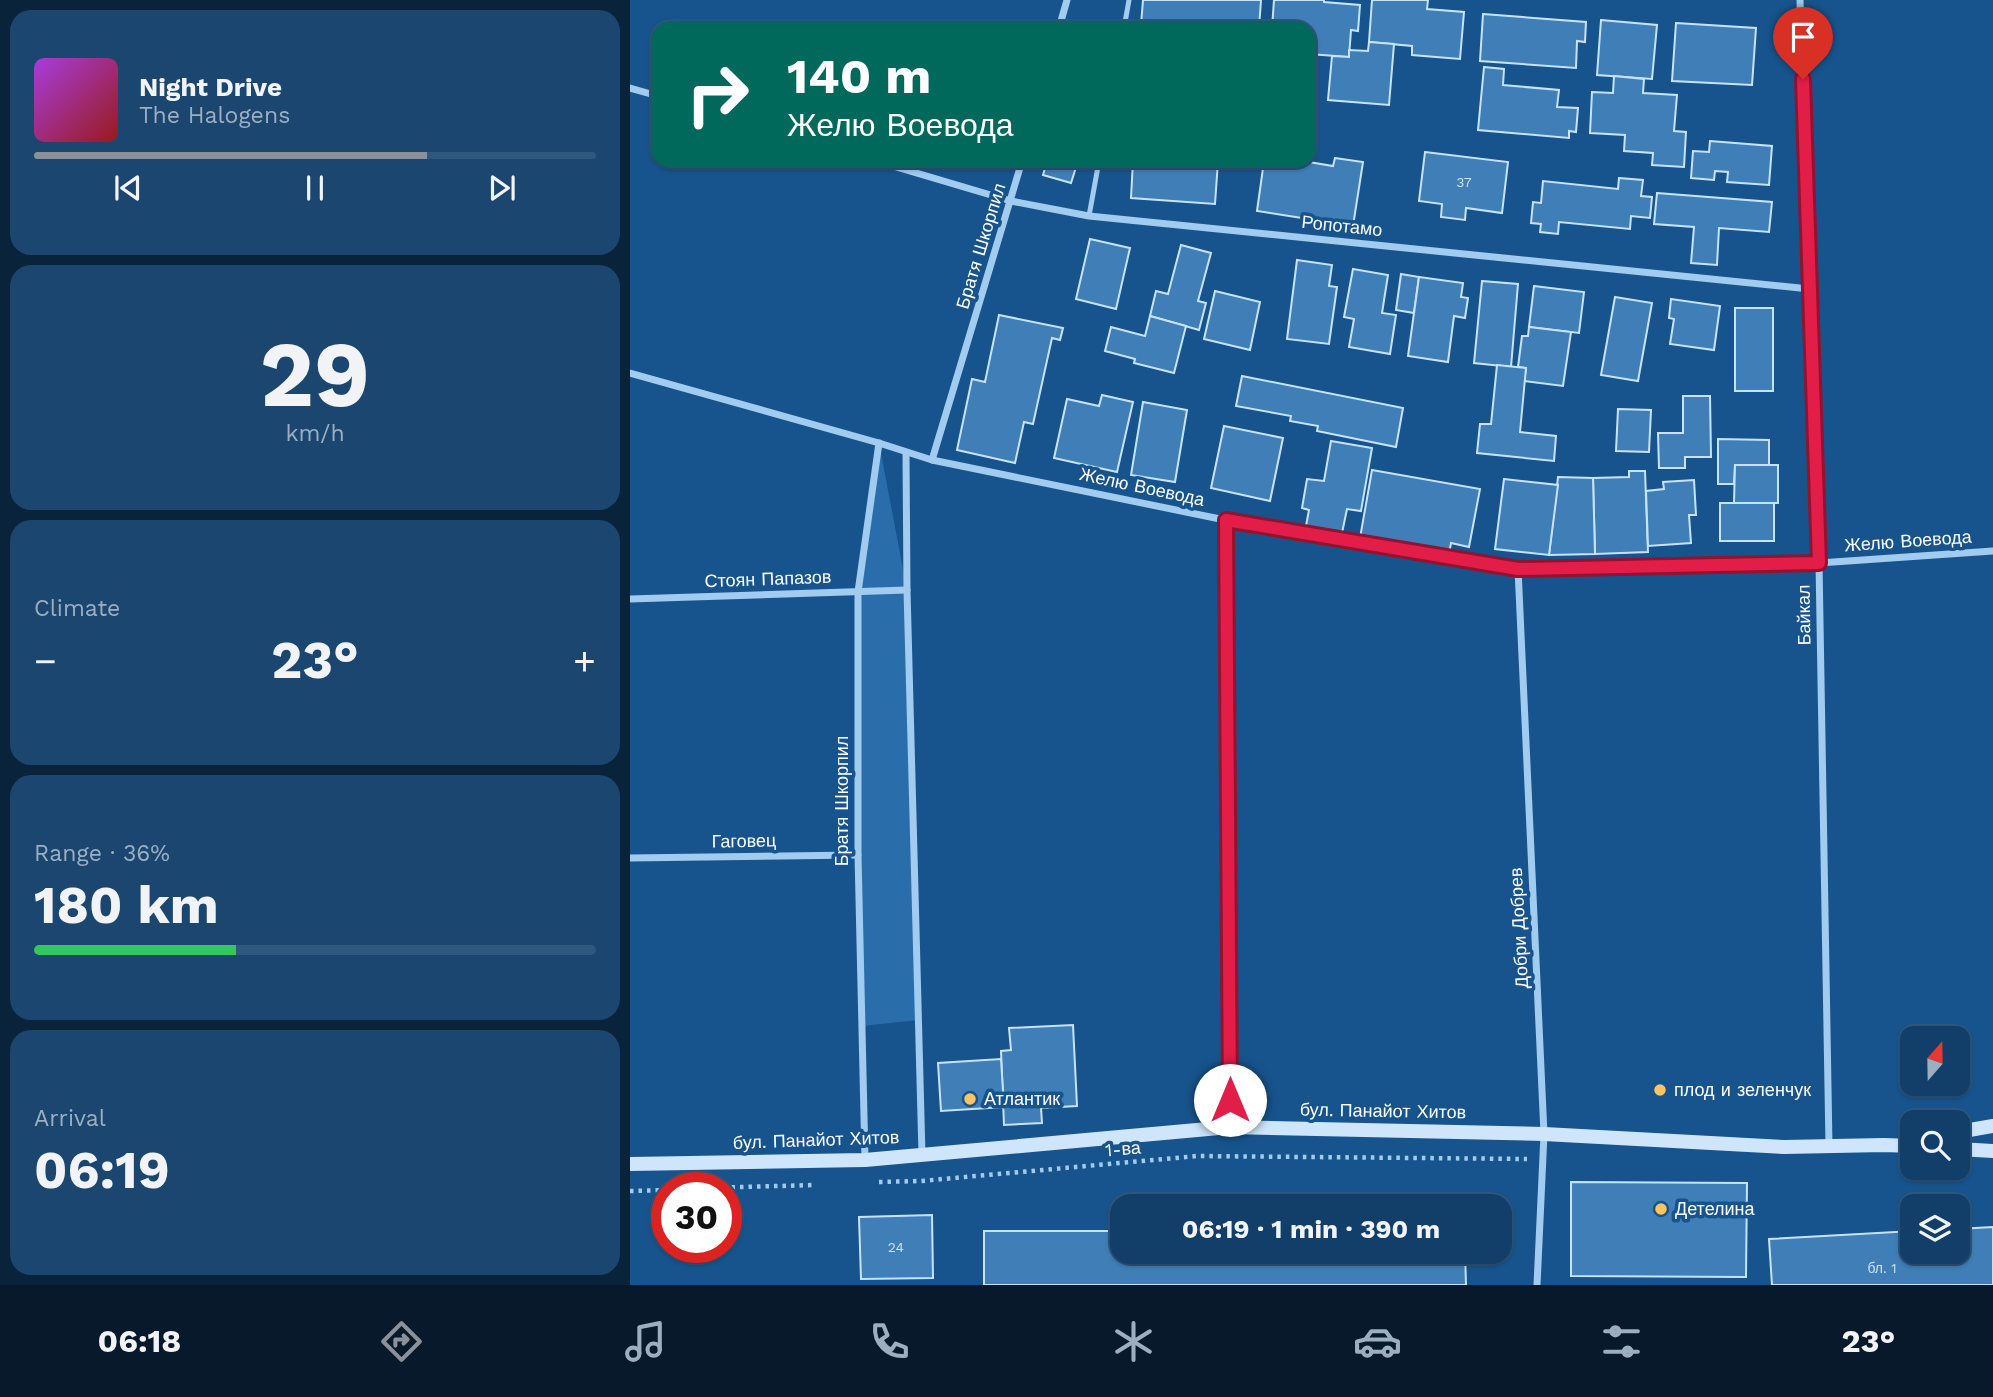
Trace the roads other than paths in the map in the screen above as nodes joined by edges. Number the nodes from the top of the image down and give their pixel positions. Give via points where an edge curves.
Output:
1 (1067, 0) edge
2 (1129, 0) edge
3 (1800, 0) edge
4 (1061, 21) edge
5 (1125, 21) edge
6 (630, 88) edge
7 (651, 94) edge
8 (900, 168) edge
9 (1020, 168) edge
10 (1098, 168) edge
11 (1011, 201) junction
12 (1089, 216) junction
13 (1810, 289) junction
14 (630, 373) edge
15 (879, 443) junction
16 (906, 453) junction
17 (932, 460) junction
18 (1226, 520) junction
19 (1993, 551) edge
20 (1819, 563) junction
21 (1518, 569) junction
22 (907, 590) junction
23 (858, 592) junction
24 (630, 599) edge
25 (858, 855) junction
26 (630, 858) edge
27 (1993, 1126) edge
28 (1230, 1127) junction
29 (1970, 1130) edge
30 (1544, 1134) junction
31 (1900, 1142) edge
32 (1884, 1145) junction
33 (1829, 1146) junction
34 (1900, 1146) edge
35 (1970, 1150) edge
36 (1993, 1151) edge
37 (922, 1155) junction
38 (865, 1160) junction
39 (630, 1164) edge
40 (1537, 1285) edge

1 - 4 street
2 - 5 lane
3 - 13 street, Байкал
6 - 7 street
8 - 11 street, Ропотамо
9 - 11 street, Братя Шкорпил
10 - 12 lane
11 - 12 street, Ропотамо
11 - 17 street, Братя Шкорпил
12 - 13 street, Ропотамо
13 - 20 street, Байкал
14 - 15 street, Желю Воевода
15 - 16 street, Желю Воевода
15 - 23 street, Братя Шкорпил
16 - 17 street, Желю Воевода
16 - 22 street
17 - 18 street, Желю Воевода
18 - 21 street, Желю Воевода
18 - 28 street
19 - 20 street, Желю Воевода
20 - 21 street, Желю Воевода
20 - 33 street, Байкал
21 - 30 street, Добри Добрев
22 - 23 street, Стоян Папазов
22 - 37 street
23 - 24 street, Стоян Папазов
23 - 25 street, Братя Шкорпил
25 - 26 street, Гаговец
25 - 38 street, Братя Шкорпил
27 - 29 street
28 - 30 street, бул. Панайот Хитов
28 - 37 street, бул. Панайот Хитов
30 - 33 street, бул. Панайот Хитов
30 - 40 street, Добри Добрев
31 - 32 street, бул. Панайот Хитов
32 - 33 street, бул. Панайот Хитов
32 - 34 street, бул. Панайот Хитов
35 - 36 street
37 - 38 street, бул. Панайот Хитов
38 - 39 street, бул. Панайот Хитов

